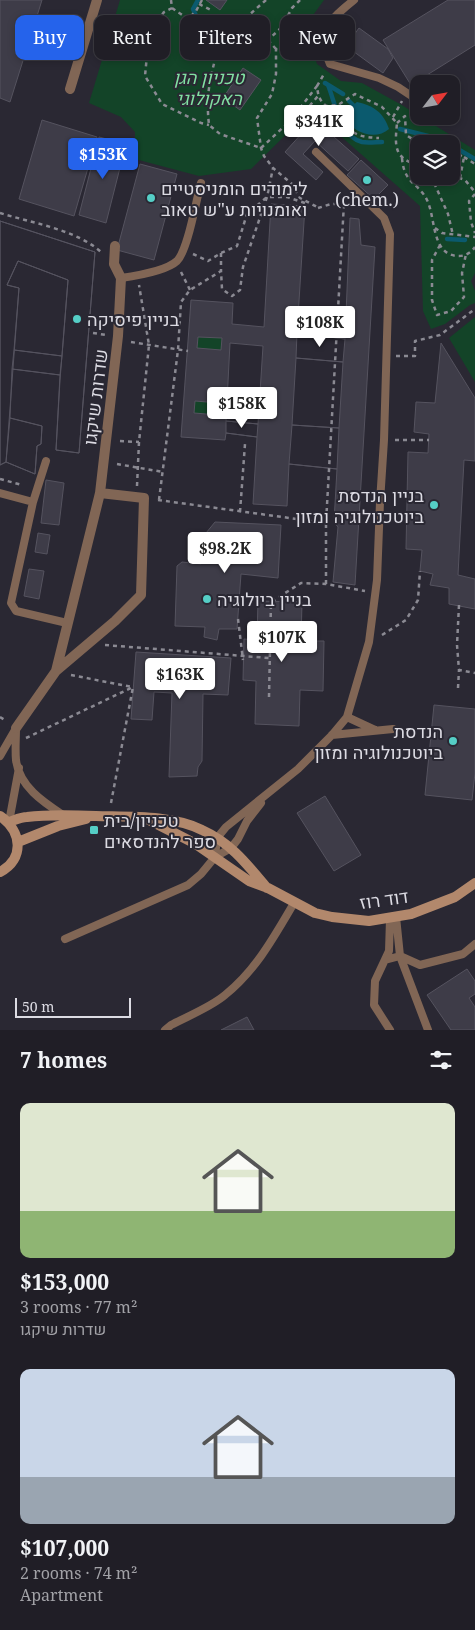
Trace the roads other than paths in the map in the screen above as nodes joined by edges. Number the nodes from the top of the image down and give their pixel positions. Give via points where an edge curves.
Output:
1 (97, 0) edge
2 (354, 0) edge
3 (70, 89) dead end
4 (410, 95) edge
5 (316, 152) dead end
6 (201, 183) dead end
7 (115, 246) dead end
8 (121, 278) junction
9 (46, 461) dead end
10 (0, 493) edge
11 (100, 493) junction
12 (33, 502) junction
13 (68, 623) junction
14 (56, 671) junction
15 (347, 717) junction
16 (16, 728) junction
17 (393, 729) dead end
18 (377, 730) junction
19 (332, 735) junction
20 (0, 756) edge
21 (19, 768) junction
22 (266, 795) junction
23 (63, 815) junction
24 (97, 816) junction
25 (144, 818) junction
26 (4, 819) edge
27 (217, 838) junction
28 (18, 842) junction
29 (231, 848) junction
30 (215, 857) junction
31 (0, 872) edge
32 (475, 883) edge
33 (268, 888) junction
34 (294, 903) junction
35 (393, 918) junction
36 (65, 939) dead end
37 (475, 944) edge
38 (400, 956) junction
39 (385, 960) junction
40 (165, 1030) edge
41 (390, 1030) edge
42 (428, 1030) edge

1 - 3 street
2 - 4 lane via 333,17 323,36 330,64 379,78
5 - 15 lane via 384,218 390,234 376,594 370,642
6 - 8 lane via 184,250 176,262 162,269
7 - 8 street, שדרות שיקגו via 114,264
8 - 11 street, שדרות שיקגו via 118,336
9 - 12 lane
10 - 12 lane
11 - 13 street, שדרות שיקגו
11 - 14 street via 140,498 141,595
12 - 13 lane via 11,603 16,611
13 - 14 street, שדרות שיקגו
14 - 16 street
15 - 18 lane
15 - 19 lane
16 - 20 lane
16 - 21 lane
17 - 18 lane
18 - 19 lane
19 - 22 lane
21 - 23 lane via 32,791
21 - 26 lane
22 - 27 lane
22 - 29 lane
23 - 24 street, דוד רוז
23 - 26 street, דוד רוז
24 - 25 street, דוד רוז
24 - 28 street, דוד רוז via 58,826
25 - 27 street, דוד רוז via 191,826
25 - 30 street, דוד רוז
26 - 28 street via 16,833
27 - 29 street, דוד רוז
27 - 30 lane
28 - 31 street via 13,862
29 - 30 lane
29 - 33 street, דוד רוז
30 - 33 street, דוד רוז via 249,881
30 - 36 lane via 188,885
32 - 35 street, דוד רוז via 456,897
33 - 34 street, דוד רוז
34 - 35 street, דוד רוז via 332,917 363,921
34 - 40 lane via 264,954 238,984 224,997
35 - 38 lane
35 - 39 lane via 390,951
37 - 38 lane via 463,954 420,965
38 - 39 lane
38 - 42 lane
39 - 41 lane via 375,981 374,1005

